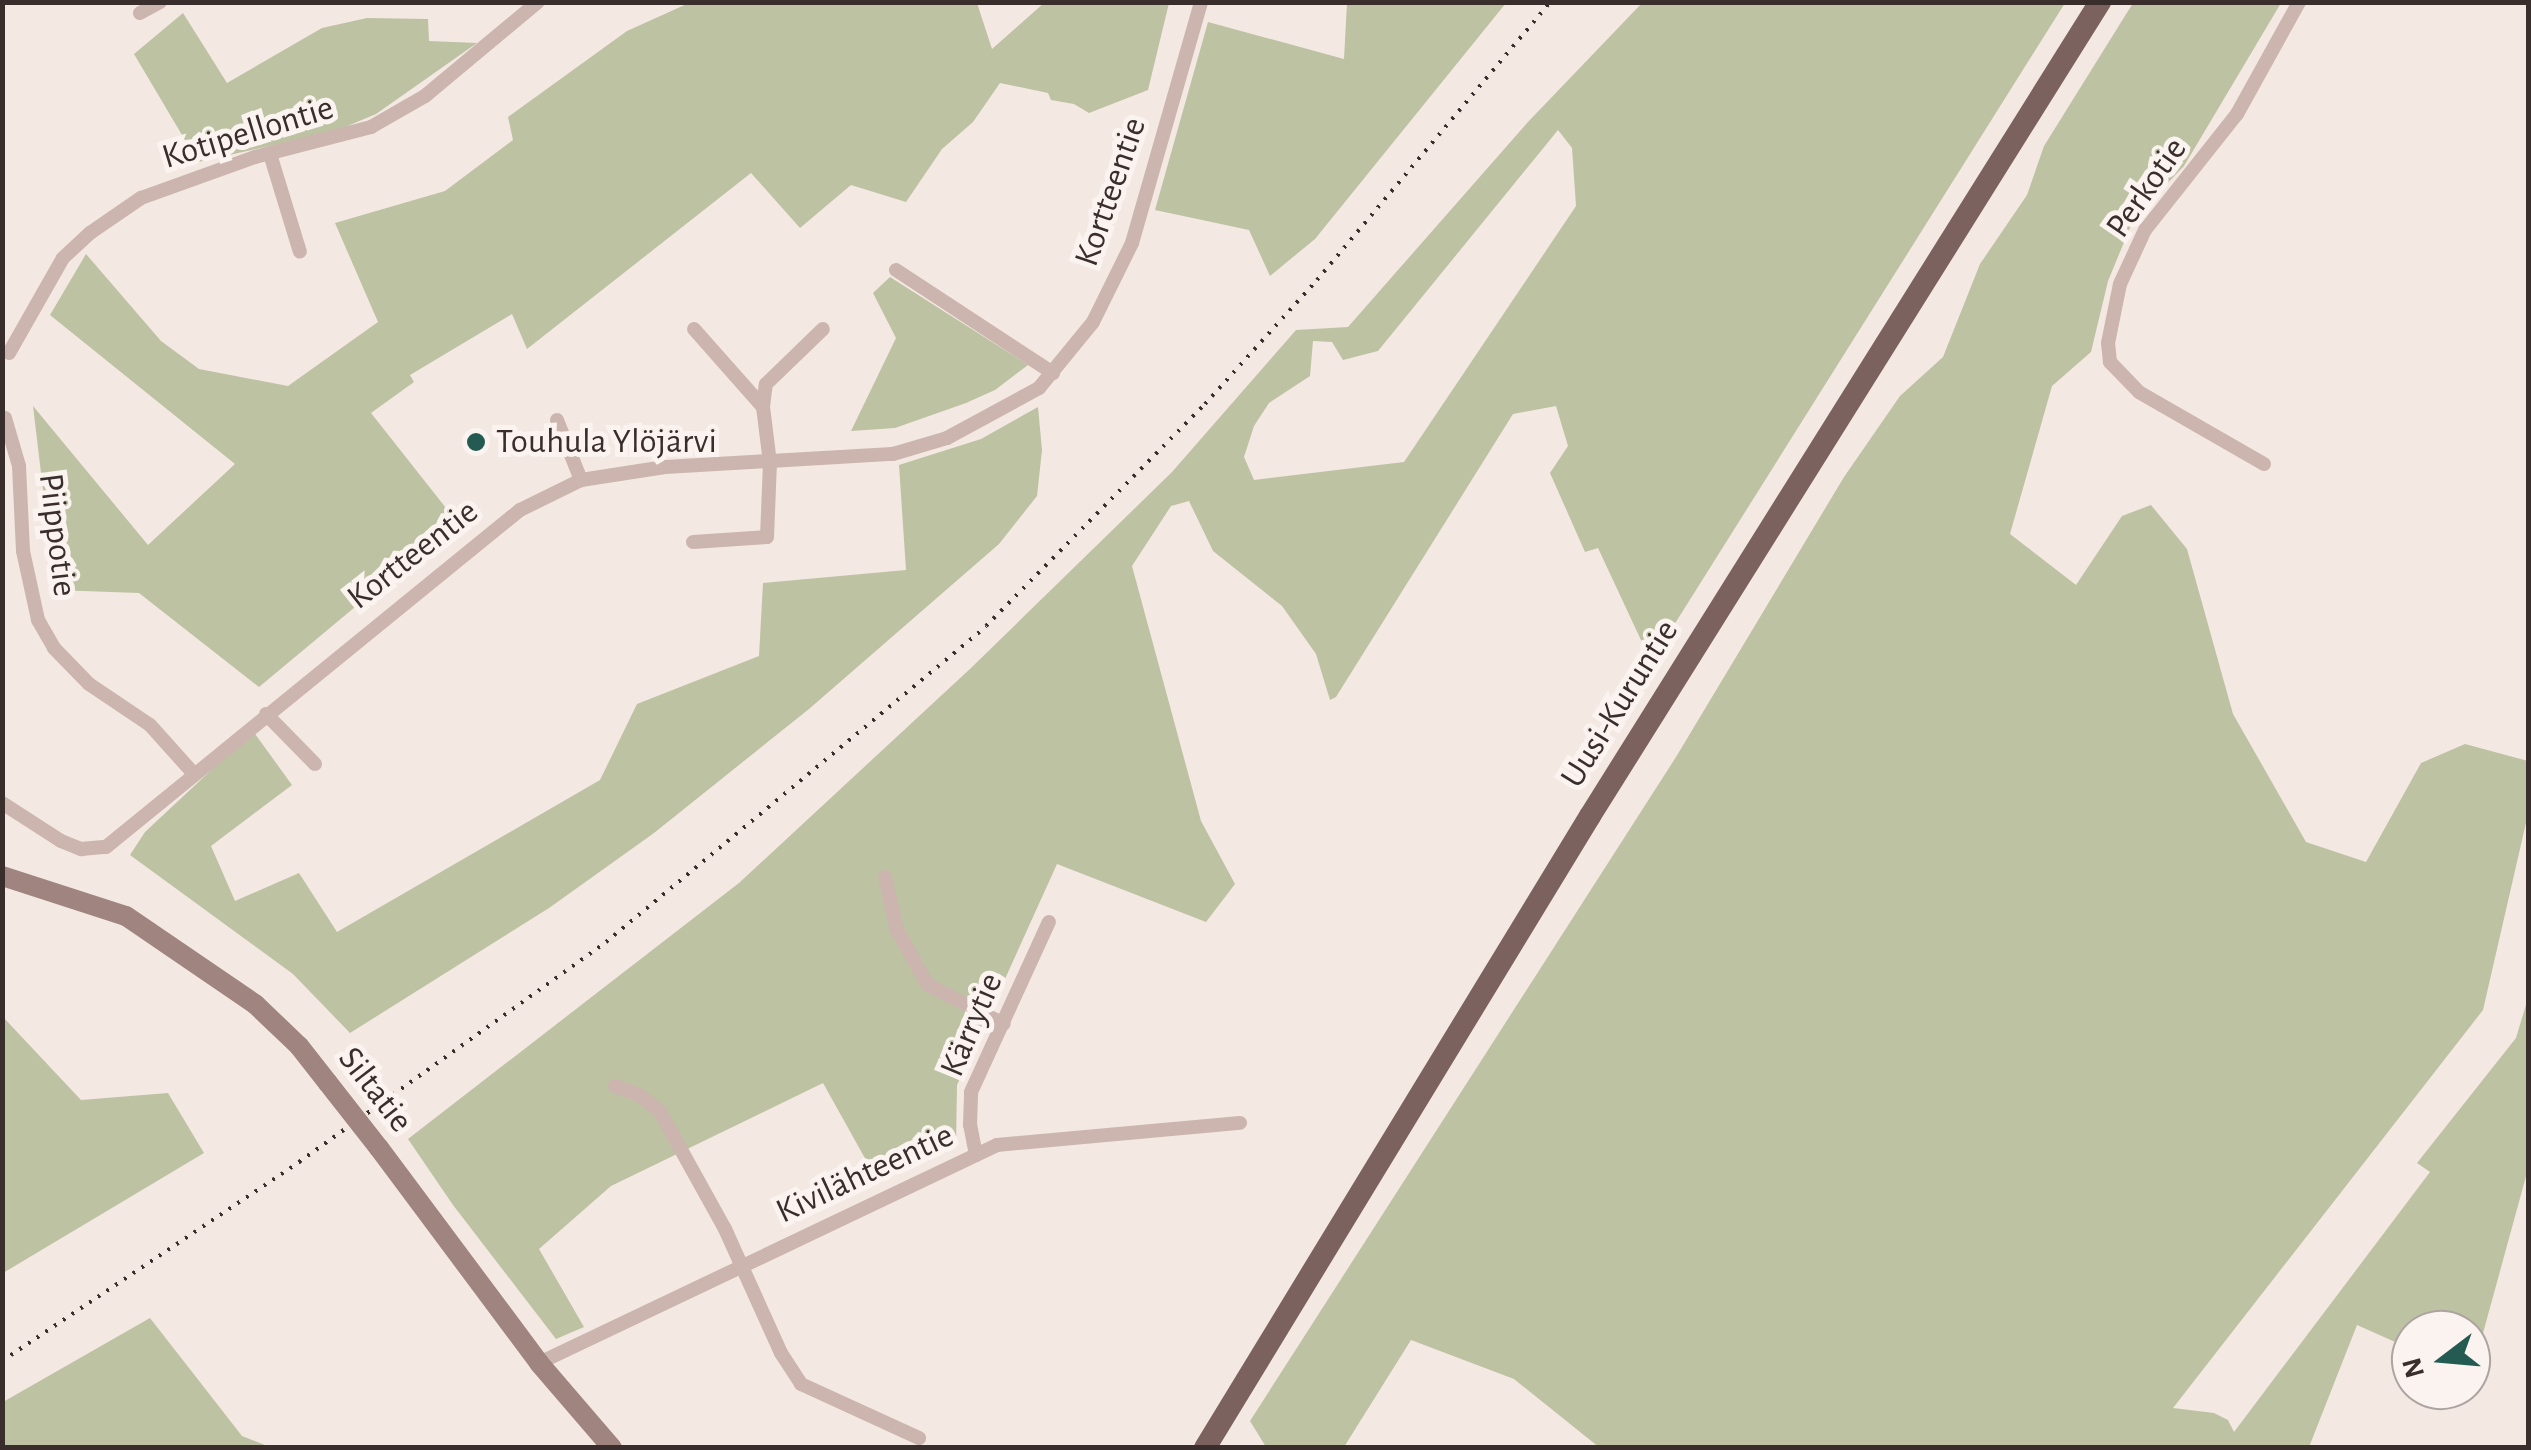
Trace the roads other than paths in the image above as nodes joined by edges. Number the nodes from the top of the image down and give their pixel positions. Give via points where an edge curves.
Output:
1 (160, 2) edge
2 (538, 2) edge
3 (1200, 2) edge
4 (2100, 2) edge
5 (2298, 2) edge
6 (140, 14) dead end
7 (270, 154) junction
8 (300, 252) dead end
9 (896, 270) dead end
10 (694, 328) dead end
11 (823, 329) dead end
12 (9, 352) dead end
13 (1053, 373) junction
14 (763, 407) junction
15 (6, 418) dead end
16 (557, 420) dead end
17 (770, 462) junction
18 (2264, 464) dead end
19 (580, 480) junction
20 (693, 542) dead end
21 (266, 714) junction
22 (315, 764) dead end
23 (192, 773) junction
24 (2, 803) edge
25 (2, 876) edge
26 (885, 877) dead end
27 (1049, 922) dead end
28 (1004, 1024) junction
29 (616, 1086) dead end
30 (1240, 1123) dead end
31 (976, 1155) junction
32 (740, 1265) junction
33 (539, 1363) junction
34 (920, 1438) dead end
35 (612, 1448) edge
36 (1205, 1448) edge

1 - 6 street
2 - 7 street, Kotipellontie via 398,114 321,144
3 - 13 street, Kortteentie via 1132,244 1093,322
4 - 36 main road, Uusi-Kuruntie via 1590,816
5 - 18 street, Perkotie via 2237,114 2145,230 2120,284 2108,343 2110,362 2139,392
7 - 8 street
7 - 12 street, Kotipellontie via 141,198 90,233 63,258
9 - 13 street
10 - 14 street
11 - 14 street via 766,384
13 - 17 street, Kortteentie via 1003,412 947,438 893,454
14 - 17 street
15 - 23 street, Piippotie via 19,466 23,551 38,620 89,684 150,724
16 - 19 street
17 - 19 street, Kortteentie
17 - 20 street via 766,537
19 - 21 street, Kortteentie via 520,510
21 - 22 street
21 - 23 street, Kortteentie
23 - 24 street, Kortteentie via 116,840 91,850 61,842
25 - 33 main road, Siltatie, bridge via 126,916 256,1004 299,1046
26 - 28 street via 897,930 928,984
27 - 28 street, Kärrytie
28 - 31 street, Kärrytie via 972,1092
29 - 32 street via 659,1110
30 - 31 street, Kivilähteentie via 997,1144
31 - 32 street, Kivilähteentie
32 - 33 street, Kivilähteentie
32 - 34 street via 802,1384
33 - 35 main road, Siltatie

